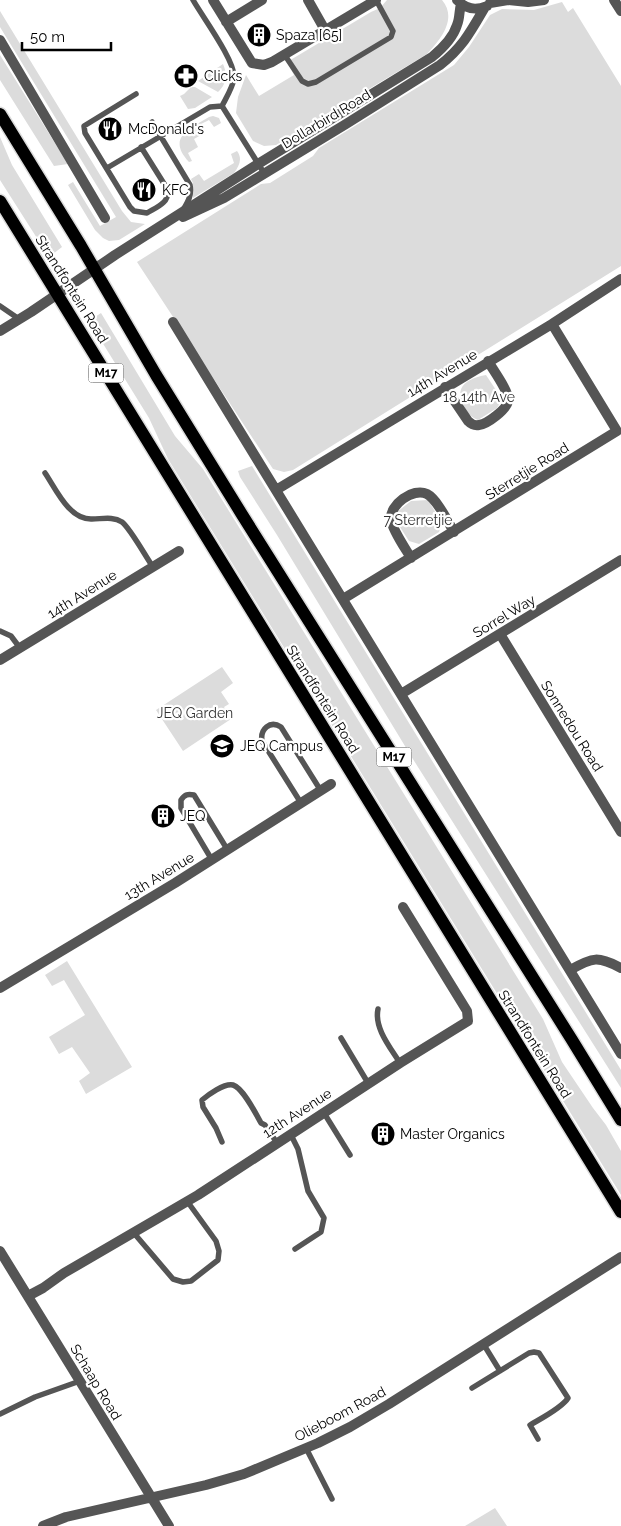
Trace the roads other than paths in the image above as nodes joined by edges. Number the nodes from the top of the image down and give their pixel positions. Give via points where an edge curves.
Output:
1 (193, 0) edge
2 (213, 0) edge
3 (262, 0) edge
4 (308, 0) edge
5 (376, 0) edge
6 (544, 0) edge
7 (614, 0) edge
8 (459, 2) edge
9 (489, 3) edge
10 (621, 11) edge
11 (226, 22) junction
12 (325, 30) junction
13 (0, 40) edge
14 (284, 54) junction
15 (136, 94) dead end
16 (222, 106) junction
17 (0, 114) edge
18 (152, 122) dead end
19 (161, 136) junction
20 (141, 147) junction
21 (107, 168) junction
22 (261, 168) junction
23 (0, 201) edge
24 (182, 212) junction
25 (105, 218) dead end
26 (159, 227) junction
27 (94, 269) junction
28 (621, 279) edge
29 (57, 293) junction
30 (0, 306) edge
31 (19, 319) junction
32 (173, 322) dead end
33 (552, 324) junction
34 (0, 331) edge
35 (488, 361) junction
36 (445, 387) junction
37 (619, 434) edge
38 (45, 473) dead end
39 (276, 490) junction
40 (454, 532) junction
41 (179, 551) dead end
42 (411, 558) junction
43 (621, 560) edge
44 (153, 567) junction
45 (343, 598) junction
46 (0, 631) edge
47 (500, 634) junction
48 (20, 648) junction
49 (0, 660) edge
50 (401, 694) junction
51 (331, 784) dead end
52 (321, 791) junction
53 (301, 803) junction
54 (621, 832) edge
55 (227, 849) junction
56 (212, 860) junction
57 (403, 907) dead end
58 (621, 968) edge
59 (570, 970) junction
60 (0, 988) edge
61 (378, 1009) dead end
62 (341, 1038) dead end
63 (621, 1054) edge
64 (400, 1063) junction
65 (368, 1083) junction
66 (324, 1113) junction
67 (621, 1120) edge
68 (290, 1134) junction
69 (222, 1142) dead end
70 (277, 1143) junction
71 (350, 1155) dead end
72 (187, 1201) junction
73 (621, 1212) edge
74 (133, 1232) junction
75 (295, 1249) dead end
76 (0, 1251) edge
77 (621, 1257) edge
78 (28, 1296) junction
79 (484, 1345) junction
80 (500, 1371) junction
81 (80, 1381) junction
82 (472, 1388) dead end
83 (0, 1414) edge
84 (538, 1438) dead end
85 (306, 1448) junction
86 (151, 1497) junction
87 (332, 1499) dead end
88 (43, 1526) edge
89 (169, 1526) edge

1 - 16 lane via 233,69 234,80
2 - 11 street
3 - 11 street
4 - 12 street
5 - 12 street
5 - 14 lane via 394,31 391,37 316,82 308,84 302,81
6 - 9 street
7 - 10 street
8 - 9 street via 473,9
8 - 22 street, Dollarbird Road via 454,32 432,57
9 - 22 street, Dollarbird Road via 466,40 440,65 346,124
11 - 14 street via 252,62 264,65
12 - 14 street
13 - 25 street
15 - 21 lane via 84,126
16 - 19 lane via 210,107
16 - 22 lane
17 - 27 main road, Strandfontein Road / M17
18 - 19 lane
19 - 20 lane
19 - 24 lane via 191,189
20 - 21 lane
20 - 21 lane via 168,190 165,202 147,214 130,207
22 - 24 street, Dollarbird Road
22 - 26 street, Dollarbird Road via 224,198
23 - 29 main road, Strandfontein Road / M17
24 - 26 street, Dollarbird Road
26 - 27 street, Dollarbird Road
27 - 29 street, Dollarbird Road
27 - 67 main road, Strandfontein Road / M17 via 241,513
28 - 33 street, 14th Avenue
29 - 31 street, Dollarbird Road
29 - 73 main road, Strandfontein Road / M17
30 - 31 lane
31 - 34 street, Dollarbird Road
32 - 39 street
33 - 35 street, 14th Avenue
33 - 37 street, Sterretjie Road
35 - 36 street, 14th Avenue
35 - 36 street via 508,401 504,409 482,424 470,424
36 - 39 street, 14th Avenue
37 - 40 street, Sterretjie Road
38 - 44 lane via 73,512 86,519 114,518 124,524
39 - 45 street
40 - 42 street, Sterretjie Road
40 - 42 street via 429,494 410,495 395,506 391,518
41 - 44 street, 14th Avenue
42 - 45 street, Sterretjie Road
43 - 47 street, Sorrel Way
44 - 48 street, 14th Avenue
45 - 50 street
46 - 48 lane via 11,636
47 - 50 street, Sorrel Way
47 - 54 street, Sonnedou Road
48 - 49 street, 14th Avenue
50 - 59 street
51 - 52 street, 13th Avenue
52 - 53 street, 13th Avenue
52 - 53 lane via 282,727 272,724 263,730 262,741
53 - 55 street, 13th Avenue
55 - 56 street, 13th Avenue
55 - 56 lane via 194,795 184,796 181,808
56 - 60 street, 13th Avenue
57 - 64 street, 12th Avenue via 467,1011 468,1019
58 - 59 street via 606,960 595,959
59 - 63 street
61 - 64 lane via 376,1016 383,1036
62 - 65 lane
64 - 65 street, 12th Avenue
65 - 66 street, 12th Avenue
66 - 68 street, 12th Avenue
66 - 71 lane
68 - 70 street, 12th Avenue
68 - 75 lane via 298,1149 308,1191 324,1218 321,1232
69 - 70 lane via 202,1100 232,1085 239,1088
70 - 72 street, 12th Avenue
72 - 74 street, 12th Avenue
72 - 74 lane via 216,1241 219,1251 218,1260 191,1281 173,1279
74 - 78 street, 12th Avenue
76 - 78 street, Schaap Road
77 - 79 street, Olieboom Road
78 - 81 street, Schaap Road
79 - 80 lane
79 - 85 street, Olieboom Road via 350,1427
80 - 82 lane
80 - 84 lane via 529,1353 539,1353 566,1394 566,1401 530,1425
81 - 83 lane via 34,1397
81 - 86 street, Schaap Road
85 - 86 street, Olieboom Road via 244,1474
85 - 87 lane
86 - 88 street, Olieboom Road
86 - 89 street, Schaap Road

